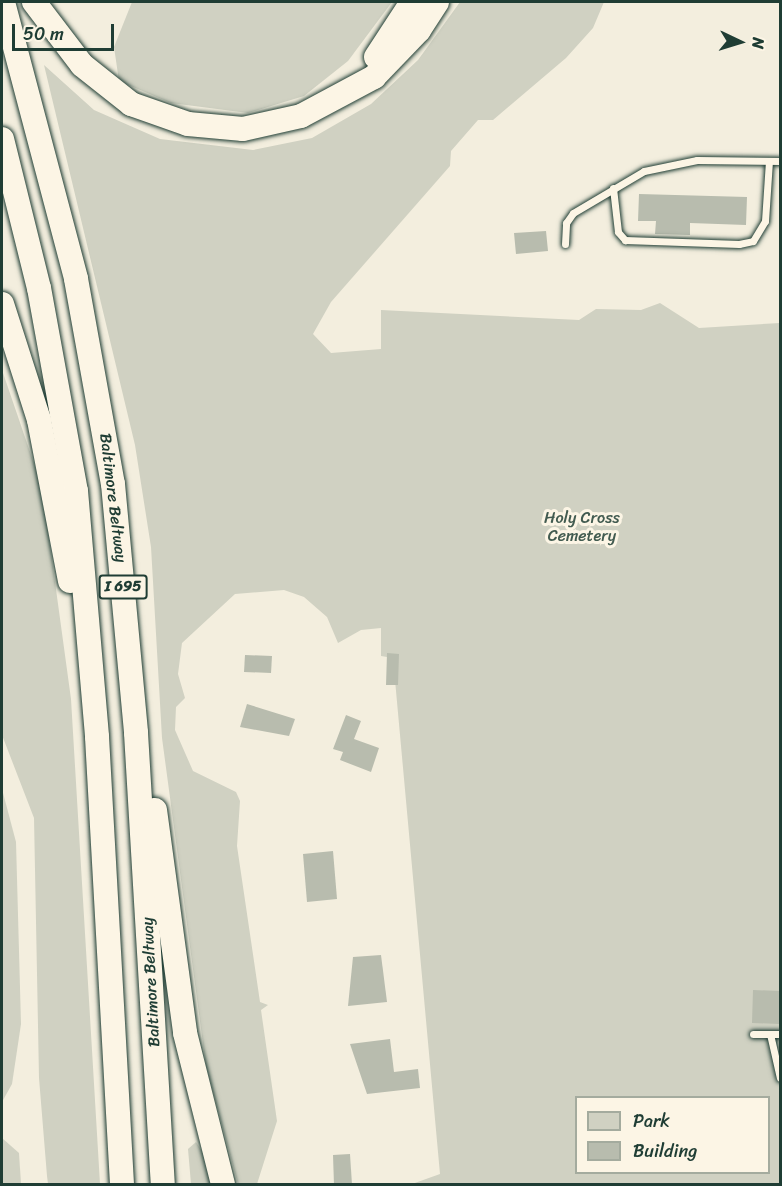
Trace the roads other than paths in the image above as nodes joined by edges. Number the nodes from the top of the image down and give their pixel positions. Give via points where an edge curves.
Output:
1 (3, 2) edge
2 (34, 2) edge
3 (412, 2) edge
4 (437, 2) edge
5 (323, 106) junction
6 (2, 139) edge
7 (769, 161) junction
8 (780, 161) edge
9 (612, 188) junction
10 (565, 244) dead end
11 (2, 304) edge
12 (128, 626) junction
13 (97, 737) junction
14 (753, 1034) dead end
15 (770, 1034) junction
16 (780, 1034) edge
17 (780, 1078) edge
18 (122, 1185) edge
19 (163, 1185) edge
20 (223, 1185) edge

1 - 12 highway, Baltimore Beltway / I 695 via 76,279 113,484
2 - 5 highway via 82,66 131,104 162,118 243,129 269,126
3 - 5 highway via 391,40
4 - 5 highway via 412,38 374,77
6 - 13 highway, I 695 via 62,400 87,592
7 - 8 lane
7 - 9 lane via 667,163
7 - 9 lane via 765,221 753,241 739,244 625,240 618,232
9 - 10 lane via 573,213 566,223
11 - 13 highway via 39,420 61,514
12 - 19 highway, Baltimore Beltway / I 695
12 - 20 highway via 184,1033
13 - 18 highway, I 695
14 - 15 lane
15 - 16 lane
15 - 17 lane

